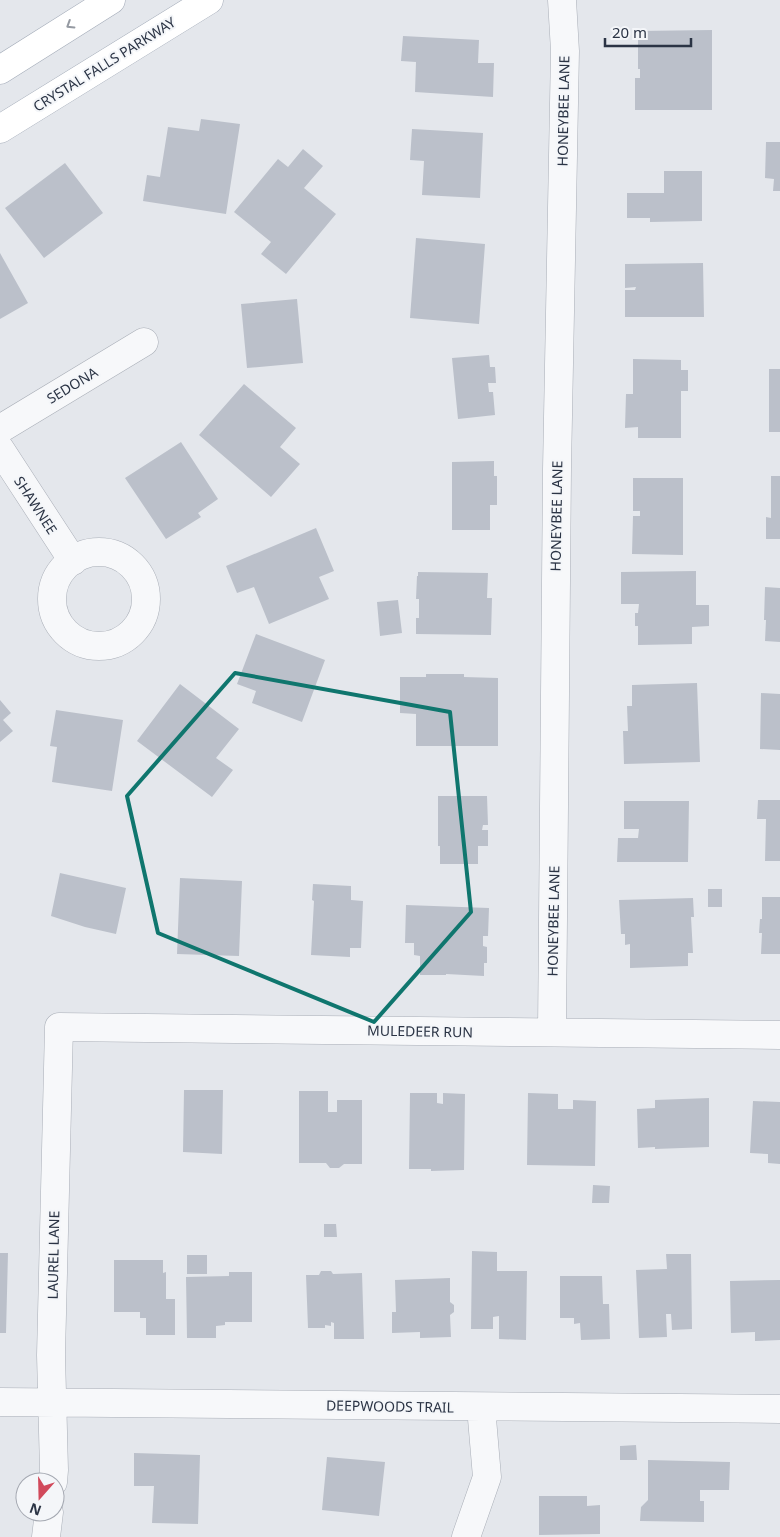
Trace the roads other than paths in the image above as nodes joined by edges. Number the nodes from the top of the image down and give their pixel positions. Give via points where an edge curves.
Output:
1 (209, 0) edge
2 (562, 0) edge
3 (101, 2) edge
4 (0, 70) edge
5 (0, 129) edge
6 (144, 342) dead end
7 (0, 429) edge
8 (0, 449) edge
9 (73, 561) dead end
10 (59, 1027) joint
11 (552, 1032) junction
12 (780, 1035) edge
13 (0, 1402) edge
14 (51, 1402) junction
15 (481, 1407) junction
16 (780, 1409) edge
17 (54, 1472) edge
18 (48, 1522) edge
19 (46, 1537) edge
20 (466, 1537) edge

1 - 5 main road, CRYSTAL FALLS PARKWAY
2 - 11 street, HONEYBEE LANE via 565,51
3 -> 4 main road
6 - 7 street, SEDONA
8 - 9 street, SHAWNEE
10 - 11 street, MULEDEER RUN
10 - 14 street, LAUREL LANE
11 - 12 street, MULEDEER RUN
13 - 14 street, DEEPWOODS TRAIL
14 - 15 street, DEEPWOODS TRAIL
14 - 17 street, LAUREL LANE
15 - 16 street, DEEPWOODS TRAIL
15 - 20 street via 487,1477
18 - 19 street

